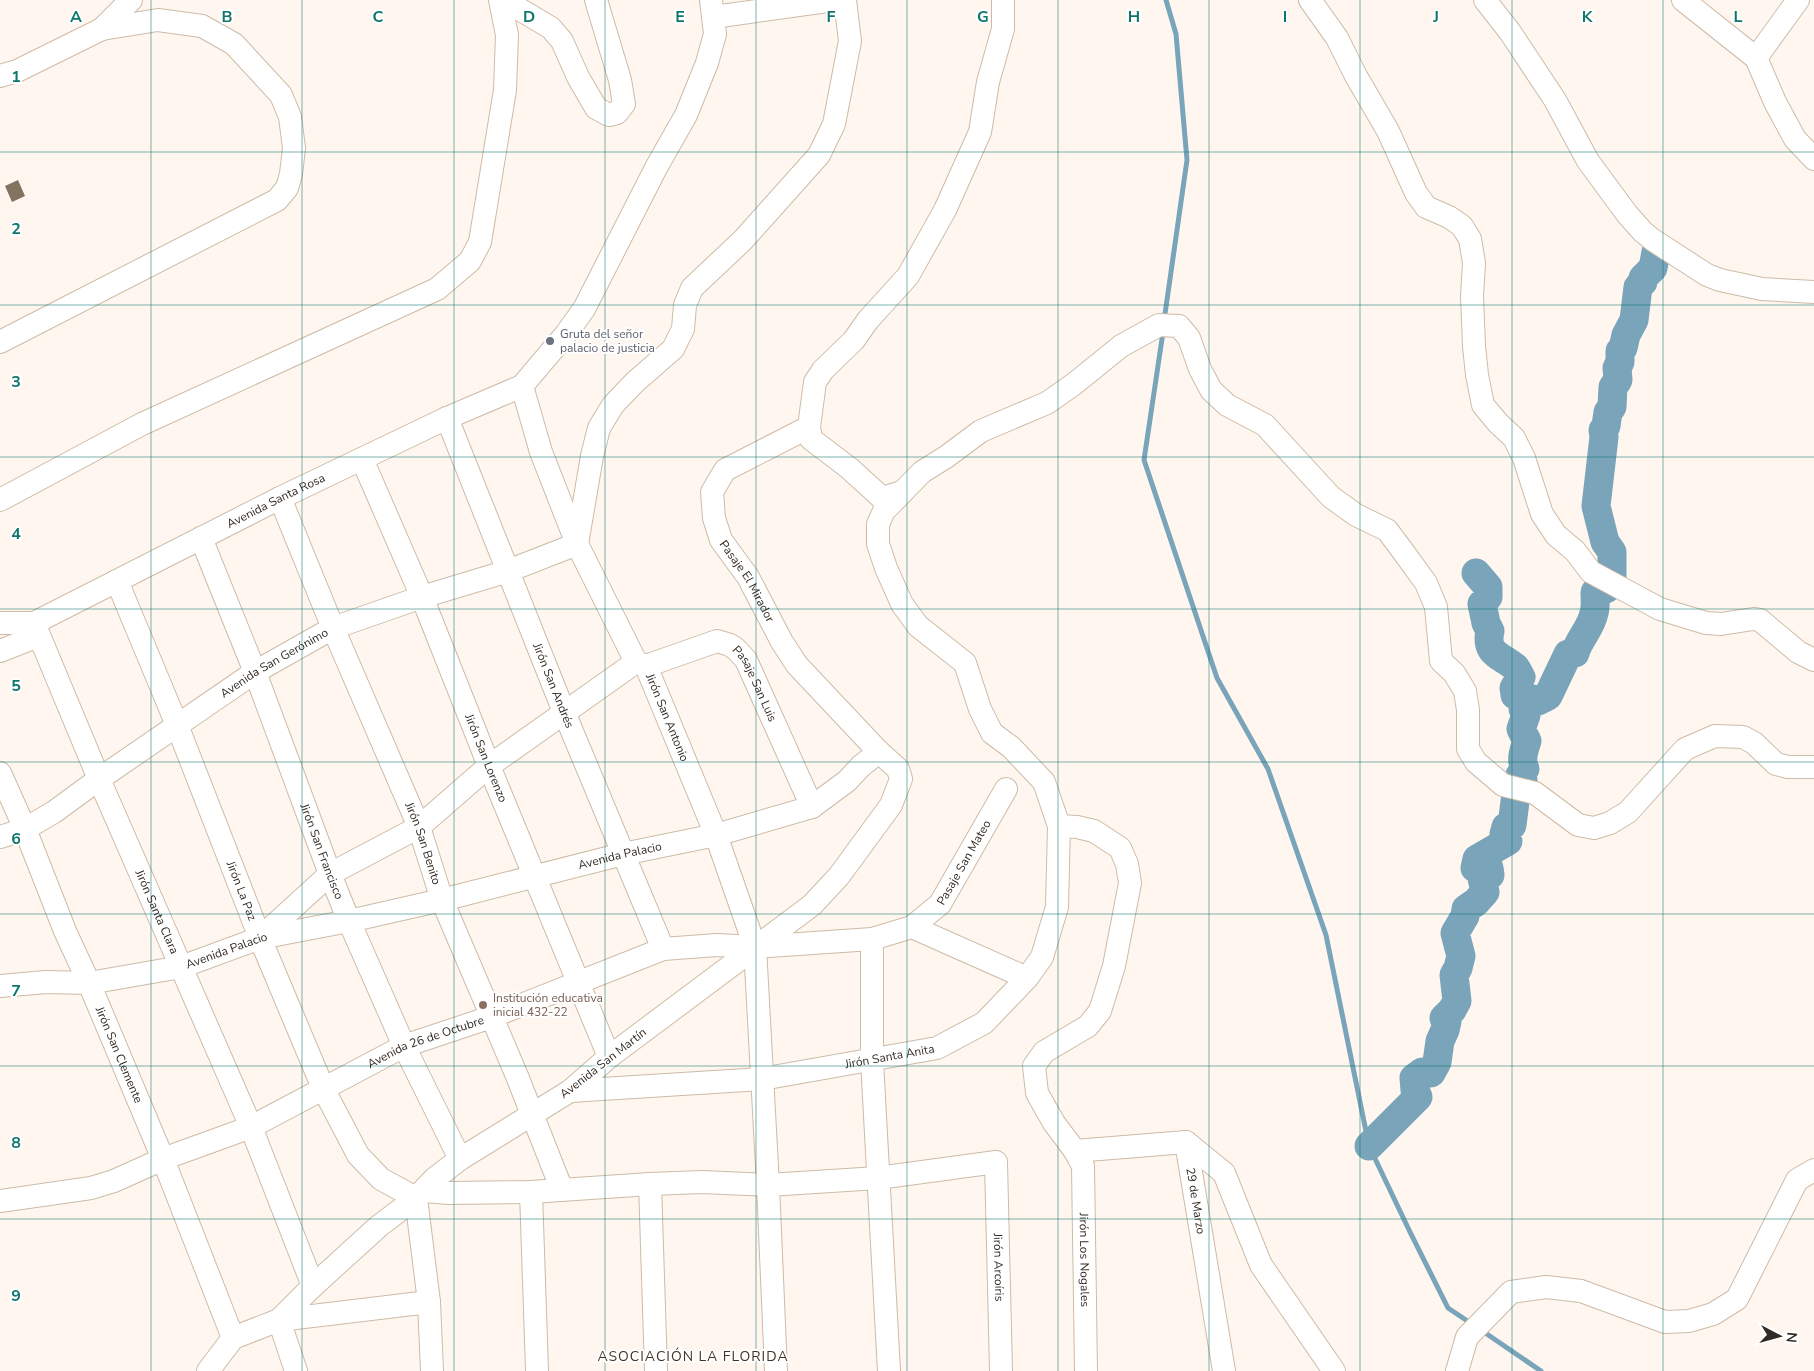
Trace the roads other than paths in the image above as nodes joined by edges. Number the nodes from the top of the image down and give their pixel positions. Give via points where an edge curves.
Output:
1 (131, 0) edge
2 (500, 0) edge
3 (504, 0) edge
4 (596, 0) edge
5 (835, 0) edge
6 (844, 0) edge
7 (1004, 0) edge
8 (1310, 0) edge
9 (1485, 0) edge
10 (1683, 0) edge
11 (1798, 0) edge
12 (713, 9) edge
13 (102, 29) junction
14 (1756, 58) junction
15 (0, 76) edge
16 (1814, 159) edge
17 (1814, 292) edge
18 (0, 342) edge
19 (522, 386) junction
20 (447, 418) junction
21 (809, 427) junction
22 (362, 459) junction
23 (902, 492) junction
24 (280, 498) junction
25 (0, 500) edge
26 (201, 538) junction
27 (577, 544) junction
28 (508, 571) junction
29 (117, 581) junction
30 (422, 597) junction
31 (0, 623) edge
32 (333, 628) junction
33 (36, 630) junction
34 (0, 651) edge
35 (1814, 660) edge
36 (641, 664) junction
37 (255, 672) junction
38 (564, 712) junction
39 (177, 725) junction
40 (880, 752) junction
41 (489, 766) junction
42 (1814, 767) edge
43 (0, 773) edge
44 (99, 779) junction
45 (1006, 790) dead end
46 (812, 807) junction
47 (1059, 826) junction
48 (419, 827) junction
49 (25, 828) junction
50 (716, 836) junction
51 (0, 838) edge
52 (623, 854) junction
53 (330, 874) junction
54 (534, 876) junction
55 (442, 900) junction
56 (349, 921) junction
57 (912, 927) junction
58 (260, 938) junction
59 (872, 939) junction
60 (755, 947) junction
61 (663, 949) junction
62 (181, 967) junction
63 (1027, 978) junction
64 (89, 983) junction
65 (578, 983) junction
66 (0, 986) edge
67 (491, 1016) junction
68 (404, 1046) junction
69 (609, 1058) junction
70 (872, 1061) junction
71 (762, 1079) junction
72 (323, 1088) junction
73 (570, 1090) junction
74 (532, 1114) junction
75 (251, 1127) junction
76 (1186, 1142) junction
77 (1074, 1151) junction
78 (163, 1159) junction
79 (460, 1159) junction
80 (1814, 1170) edge
81 (878, 1178) junction
82 (650, 1184) junction
83 (768, 1185) junction
84 (562, 1190) junction
85 (531, 1192) junction
86 (420, 1194) junction
87 (0, 1201) edge
88 (313, 1286) junction
89 (429, 1302) junction
90 (279, 1320) junction
91 (234, 1338) junction
92 (208, 1371) edge
93 (296, 1371) edge
94 (432, 1371) edge
95 (537, 1371) edge
96 (656, 1371) edge
97 (776, 1371) edge
98 (889, 1371) edge
99 (1001, 1371) edge
100 (1086, 1371) edge
101 (1224, 1371) edge
102 (1334, 1371) edge
103 (1457, 1371) edge

1 - 13 street
2 - 25 street via 507,35 505,90 480,242 470,261 437,289 142,424
3 - 4 street via 552,28 596,108 609,114 617,113 624,104 620,80
5 - 12 street
6 - 27 street via 850,41 834,124 819,155 744,240 692,288 674,349 613,405 599,428
7 - 21 street via 1002,29 988,82 980,132 945,210 908,276 815,382
8 - 35 street via 1337,38 1426,208 1462,226 1470,239 1474,263 1474,346 1482,405 1514,438 1542,514 1556,535 1575,550 1590,572 1660,609 1706,623 1760,620 1798,652
9 - 17 street via 1556,100 1588,161 1643,232 1707,275 1720,280 1762,289
10 - 14 street
11 - 14 street
12 - 19 street via 715,34 686,115 584,309
13 - 15 street
13 - 18 street via 158,20 202,26 234,44 281,95 290,117 294,148 287,188 277,200
14 - 16 street via 1796,139
19 - 20 street, Avenida Santa Rosa
19 - 27 street, Jirón San Antonio via 540,452
20 - 22 street, Avenida Santa Rosa
20 - 28 street, Jirón San Andrés
21 - 23 street via 811,439 882,498
21 - 40 street, Pasaje El Mirador via 725,470 712,492 714,518 721,540 748,577 797,665
22 - 24 street, Avenida Santa Rosa
22 - 30 street, Jirón San Lorenzo
23 - 42 street via 922,472 981,431 1047,403 1121,346 1169,325 1188,338 1211,390 1227,405 1265,425 1331,497 1356,515 1387,530 1426,582 1436,607 1441,661 1454,673 1464,690 1468,710 1468,749 1476,762 1503,785 1535,793 1578,825 1594,828 1628,812 1685,749 1715,736 1743,737 1776,764
23 - 47 street via 884,511 878,524 878,544 902,604 918,626 965,663 980,709 992,733 1011,747 1044,782
24 - 26 street, Avenida Santa Rosa
24 - 32 street, Jirón San Benito
26 - 29 street, Avenida Santa Rosa
26 - 37 street, Jirón San Francisco
27 - 28 street, Avenida San Gerónimo
27 - 36 street, Jirón San Antonio
28 - 30 street, Avenida San Gerónimo
28 - 38 street, Jirón San Andrés
29 - 33 street, Avenida Santa Rosa
29 - 39 street, Jirón La Paz
30 - 32 street, Avenida San Gerónimo
30 - 41 street, Jirón San Lorenzo
31 - 33 street
32 - 37 street, Avenida San Gerónimo
32 - 48 street, Jirón San Benito
33 - 34 street, Avenida Santa Rosa
33 - 44 street, Jirón Santa Clara
36 - 38 street, Pasaje San Luis
36 - 46 street, Pasaje San Luis via 717,640 736,649 746,660
36 - 50 street, Jirón San Antonio
37 - 39 street, Avenida San Gerónimo
37 - 53 street, Jirón San Francisco
38 - 41 street, Pasaje San Luis
38 - 52 street, Jirón San Andrés
39 - 44 street, Avenida San Gerónimo
39 - 58 street, Jirón La Paz
40 - 46 street, Avenida Palacio
40 - 60 street via 898,769 901,779 890,805 839,876 812,905
41 - 48 street, Pasaje San Luis
41 - 54 street, Jirón San Lorenzo
43 - 49 street, Jirón San Clemente
44 - 49 street, Avenida San Gerónimo via 54,812
44 - 62 street, Jirón Santa Clara
45 - 57 street, Pasaje San Mateo via 940,904
46 - 50 street, Avenida Palacio
47 - 63 street, Jirón Santa Anita via 1057,907 1042,957
47 - 77 street, Jirón Los Nogales via 1077,826 1094,831 1120,848 1130,883 1114,966 1100,1011 1088,1026 1044,1052 1034,1066 1036,1093
48 - 53 street, Pasaje San Luis
48 - 55 street, Jirón San Benito
49 - 51 street, Avenida San Gerónimo
49 - 64 street, Jirón San Clemente
50 - 52 street, Avenida Palacio
50 - 60 street, Jirón San Antonio
52 - 54 street, Avenida Palacio
52 - 61 street, Jirón San Andrés
53 - 56 street, Jirón San Francisco
53 - 58 street, Pasaje San Luis
54 - 55 street, Avenida Palacio
54 - 65 street, Jirón San Lorenzo
55 - 56 street, Avenida Palacio
55 - 67 street, Jirón San Benito
56 - 58 street, Avenida Palacio
56 - 68 street, Jirón San Francisco
57 - 59 street
57 - 63 street
58 - 62 street, Avenida Palacio
58 - 72 street, Jirón La Paz
59 - 60 street
59 - 70 street
60 - 61 street, Avenida 26 de Octubre via 717,945
60 - 69 street, Avenida San Martín
60 - 71 street, Jirón San Antonio
61 - 65 street, Avenida 26 de Octubre
62 - 64 street, Avenida Palacio
62 - 75 street, Jirón Santa Clara
63 - 70 street, Jirón Santa Anita via 984,1023 937,1048
64 - 66 street
64 - 78 street, Jirón San Clemente
65 - 67 street, Avenida 26 de Octubre
65 - 69 street, Jirón San Lorenzo
67 - 68 street, Avenida 26 de Octubre
67 - 74 street, Jirón San Benito
68 - 72 street, Avenida 26 de Octubre
68 - 79 street, Jirón San Francisco
69 - 73 street, Avenida San Martín
70 - 71 street, Jirón Santa Anita
70 - 81 street
71 - 73 street, Jirón Santa Anita
71 - 83 street, Jirón San Antonio
72 - 75 street, Avenida 26 de Octubre
72 - 86 street, Jirón La Paz via 358,1155 381,1179
73 - 74 street, Avenida San Martín
74 - 79 street, Avenida San Martín
74 - 84 street, Jirón San Benito
75 - 78 street, Avenida 26 de Octubre
75 - 88 street, Jirón Santa Clara
76 - 77 street
76 - 101 street, 29 de Marzo
76 - 102 street via 1224,1173 1261,1265
77 - 100 street, Jirón Los Nogales via 1082,1166
78 - 87 street, Avenida 26 de Octubre via 91,1188
78 - 91 street, Jirón San Clemente
79 - 86 street, Avenida San Martín
80 - 103 street via 1797,1180 1737,1299 1713,1314 1689,1322 1665,1322 1581,1291 1546,1286 1511,1292 1467,1337
81 - 83 street
81 - 98 street
81 - 99 street, Jirón Arcoíris via 996,1162
82 - 83 street
82 - 84 street
82 - 96 street
83 - 97 street, Jirón San Antonio
84 - 85 street
85 - 86 street
85 - 95 street
86 - 88 street, Avenida San Martín
86 - 89 street
88 - 90 street, Avenida San Martín
89 - 90 street
89 - 94 street
90 - 91 street, Avenida San Martín
90 - 93 street
91 - 92 street, Avenida San Martín

